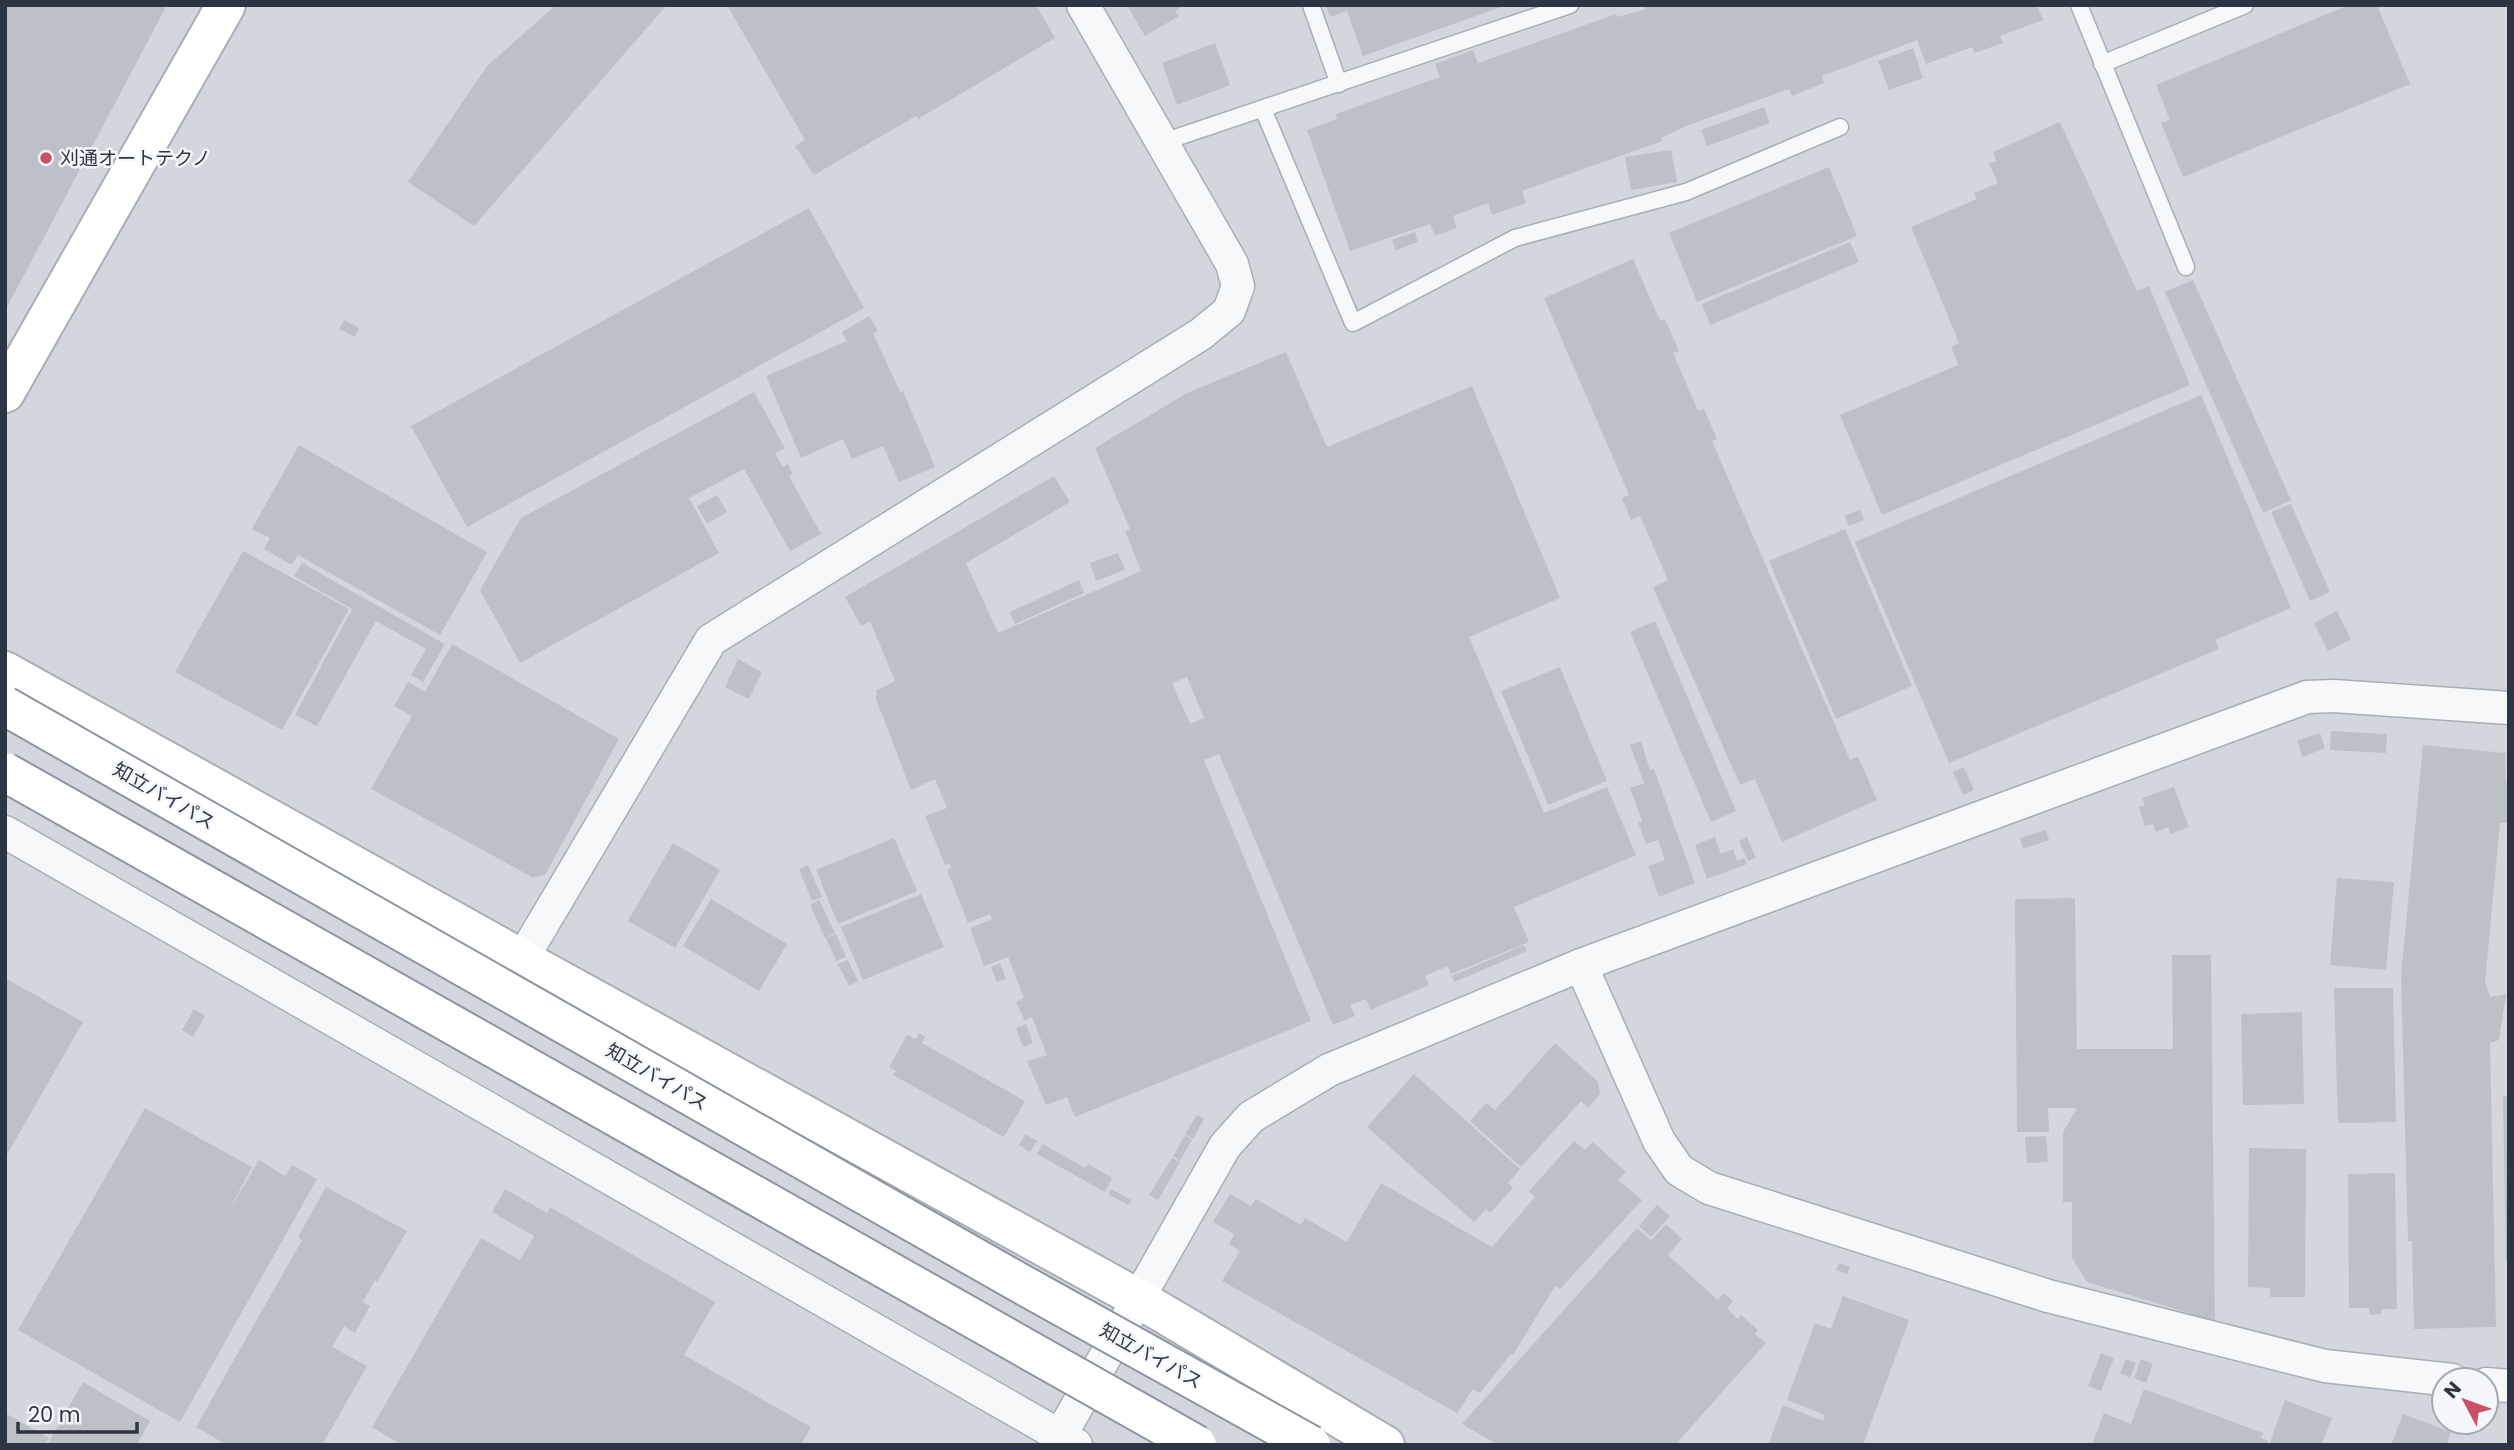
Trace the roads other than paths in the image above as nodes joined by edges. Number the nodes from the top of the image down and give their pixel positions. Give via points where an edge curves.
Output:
1 (226, 5) edge
2 (1083, 5) edge
3 (1311, 5) edge
4 (1570, 5) edge
5 (2079, 5) edge
6 (2245, 5) edge
7 (2222, 10) edge
8 (2102, 64) junction
9 (1339, 84) junction
10 (1263, 109) junction
11 (1840, 127) dead end
12 (1163, 142) junction
13 (2186, 267) dead end
14 (5, 393) edge
15 (5, 671) edge
16 (5, 706) edge
17 (2509, 708) edge
18 (5, 772) edge
19 (5, 832) edge
20 (522, 959) junction
21 (1581, 965) junction
22 (1139, 1298) junction
23 (2430, 1378) edge
24 (1064, 1442) edge
25 (1197, 1445) edge
26 (1311, 1445) edge
27 (1385, 1445) edge

1 - 14 main road
2 - 12 street
3 - 9 lane
4 - 9 lane
5 - 8 lane
6 - 7 lane
7 - 8 lane
8 - 13 lane
9 - 10 lane
10 - 11 lane via 1353,323 1515,238 1686,192
10 - 12 lane
12 - 20 street via 1232,264 1238,286 1229,310 1189,342 711,640
15 - 20 main road
16 - 26 main road, 知立バイパス, bridge
17 - 21 street via 2307,697
18 - 25 main road, bridge
19 - 24 street
20 - 22 main road
21 - 22 street via 1329,1070 1251,1117 1225,1146
21 - 23 street via 1659,1142 1679,1170 1709,1188 2062,1299 2325,1366
22 - 24 street
22 - 27 main road

